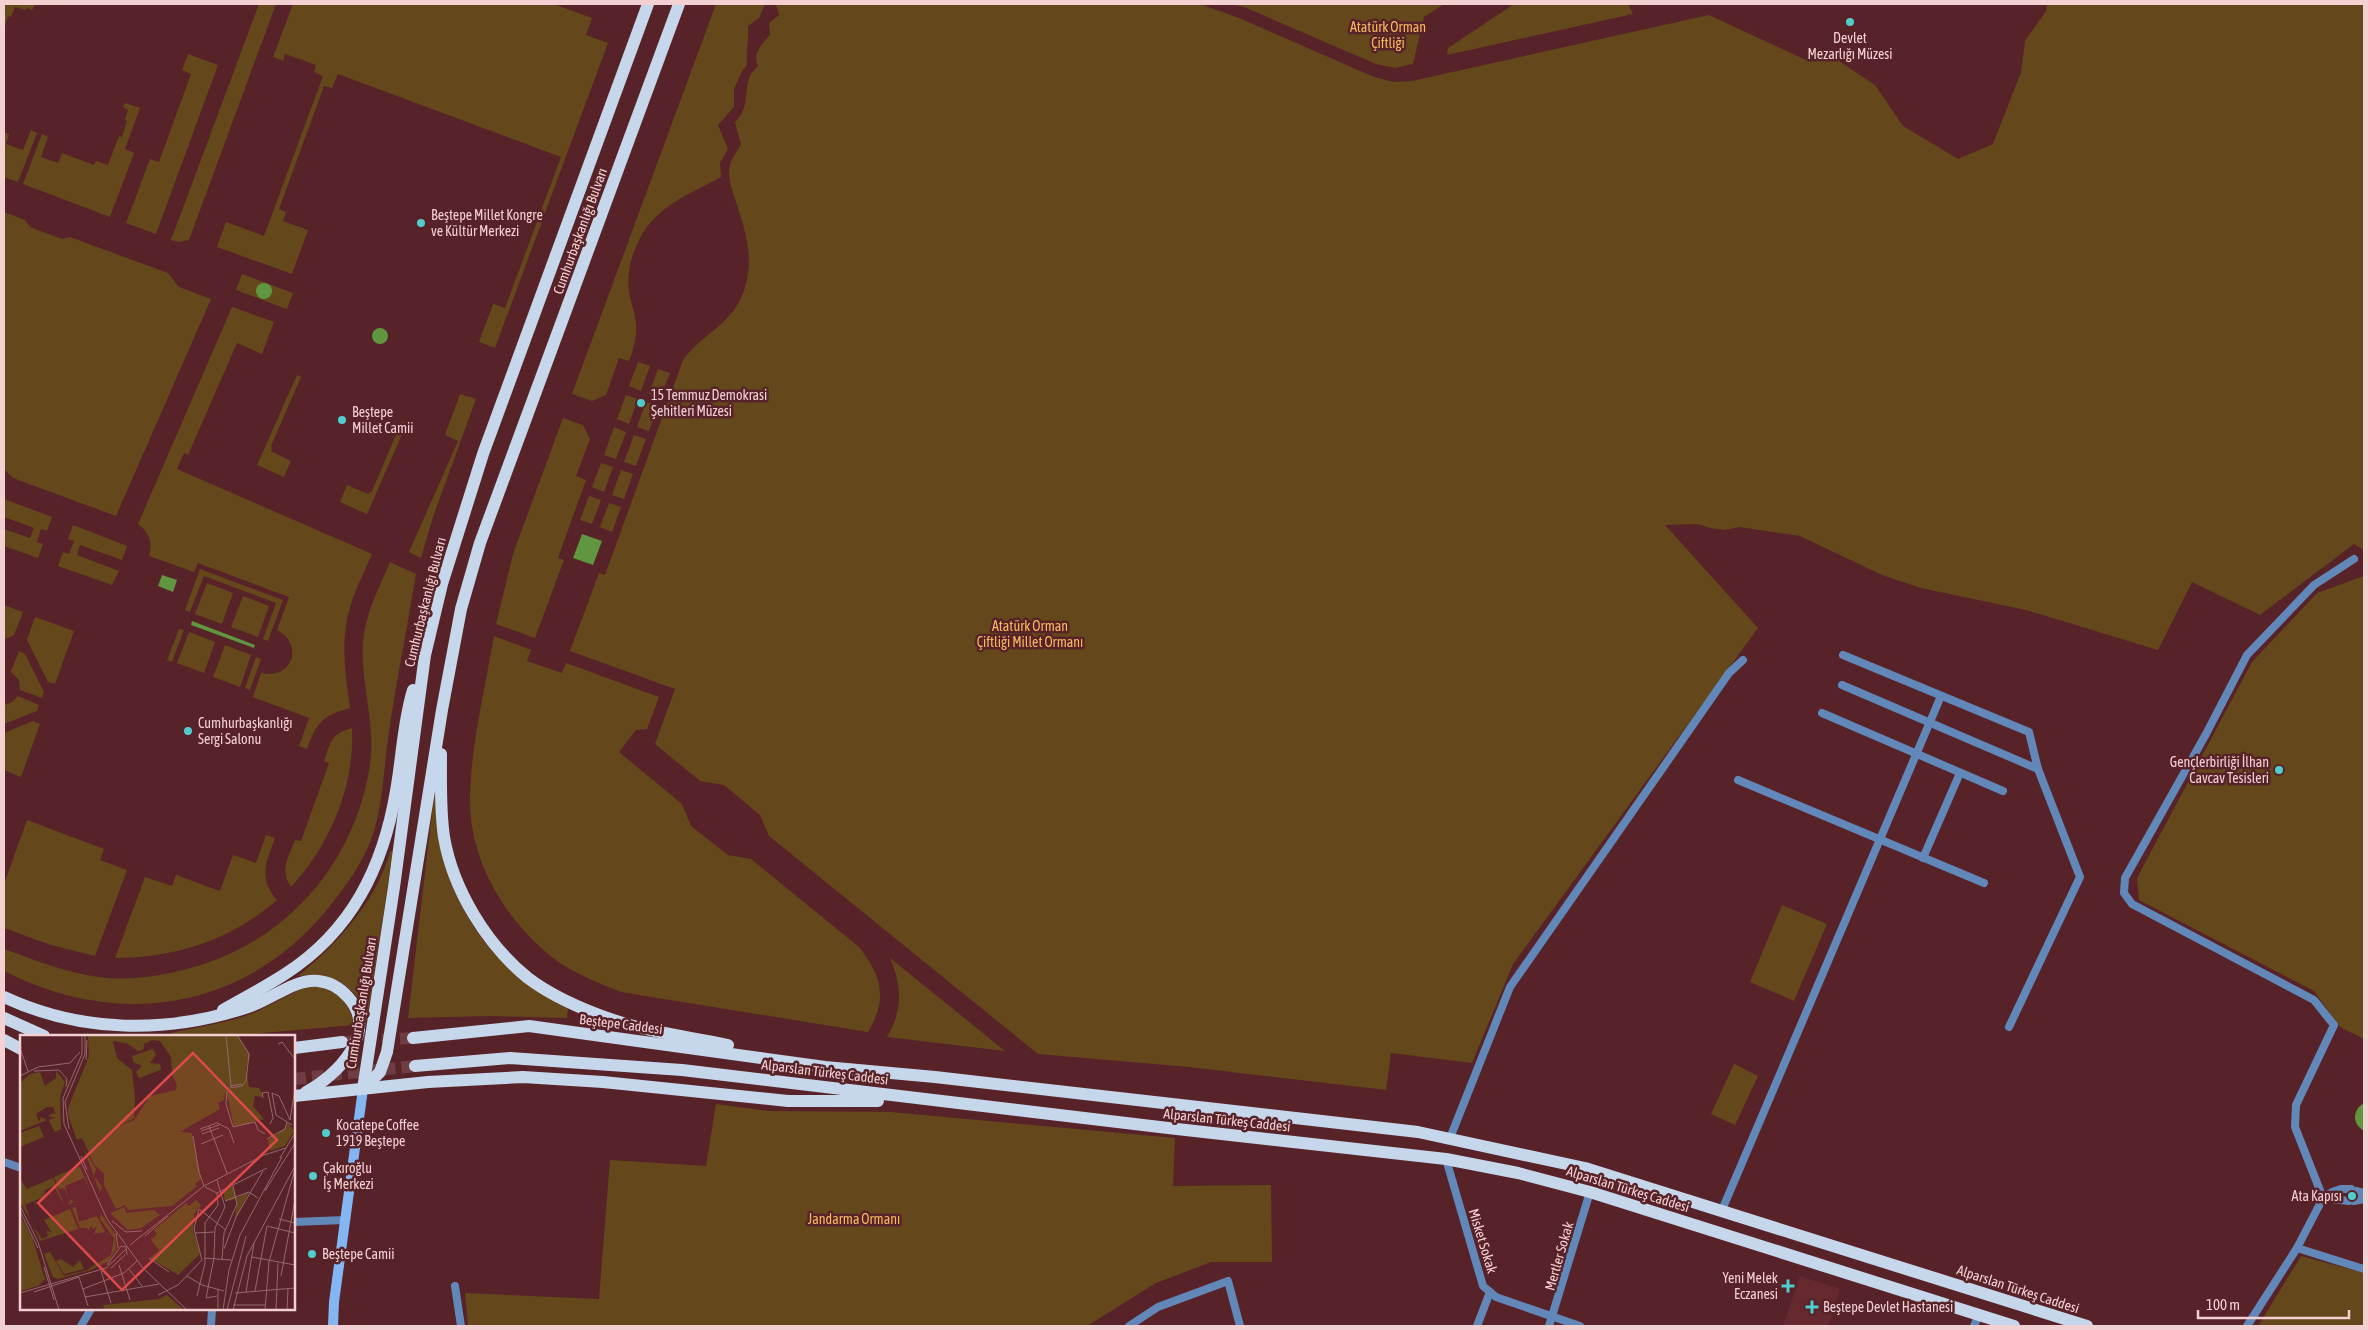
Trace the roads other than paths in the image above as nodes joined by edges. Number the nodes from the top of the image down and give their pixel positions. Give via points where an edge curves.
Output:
1 (648, 4) edge
2 (679, 4) edge
3 (2354, 559) dead end
4 (425, 655) junction
5 (1843, 655) dead end
6 (1743, 660) dead end
7 (1842, 685) dead end
8 (1941, 696) junction
9 (442, 710) junction
10 (1822, 713) dead end
11 (1931, 722) junction
12 (1917, 754) junction
13 (2038, 768) junction
14 (1960, 773) junction
15 (1738, 780) dead end
16 (2003, 791) dead end
17 (1882, 840) junction
18 (1923, 858) junction
19 (1984, 883) dead end
20 (4, 996) edge
21 (4, 1018) edge
22 (206, 1019) junction
23 (2009, 1027) dead end
24 (42, 1035) edge
25 (413, 1038) tunnel mouth
26 (4, 1040) edge
27 (342, 1042) tunnel mouth
28 (295, 1048) edge
29 (20, 1049) edge
30 (415, 1066) tunnel mouth
31 (825, 1067) junction
32 (363, 1089) junction
33 (296, 1096) edge
34 (926, 1100) junction
35 (1450, 1138) junction
36 (1446, 1159) junction
37 (4, 1162) edge
38 (20, 1168) edge
39 (2357, 1191) edge
40 (1590, 1192) junction
41 (2323, 1198) junction
42 (2364, 1199) edge
43 (1722, 1210) junction
44 (345, 1220) junction
45 (295, 1222) edge
46 (2297, 1248) junction
47 (2364, 1269) edge
48 (455, 1286) dead end
49 (1490, 1292) junction
50 (90, 1310) edge
51 (212, 1310) edge
52 (1979, 1314) junction
53 (1554, 1318) junction
54 (81, 1326) edge
55 (211, 1326) edge
56 (333, 1326) edge
57 (461, 1326) edge
58 (1129, 1326) edge
59 (1240, 1326) edge
60 (1478, 1326) edge
61 (1550, 1326) edge
62 (1580, 1326) edge
63 (1974, 1326) edge
64 (2014, 1326) edge
65 (2087, 1326) edge
66 (2247, 1326) edge

1 - 4 main road, Cumhurbaşkanlığı Bulvarı via 484,454 445,575
2 - 9 main road, Cumhurbaşkanlığı Bulvarı via 480,542 462,609
3 - 41 street via 2314,586 2247,655 2125,878 2124,893 2132,904 2314,1000 2334,1025 2296,1105 2295,1127
4 - 22 main road via 411,698 392,816 379,861 361,897 336,930 287,973
4 - 32 main road, Cumhurbaşkanlığı Bulvarı
5 - 8 street
6 - 35 street via 1729,674 1602,851 1510,986
7 - 11 street
8 - 11 street
8 - 13 street via 2029,732
9 - 31 main road via 442,809 444,838 451,864 486,933 528,978 574,1004 615,1021
9 - 32 main road, Cumhurbaşkanlığı Bulvarı via 387,1052 380,1072
10 - 12 street
11 - 12 street
11 - 13 street
12 - 14 street
12 - 17 street
13 - 23 street via 2080,877
14 - 16 street
14 - 18 street
15 - 17 street
17 - 18 street
17 - 43 street
18 - 19 street
20 - 22 main road via 26,1007 98,1023 165,1026
21 - 24 main road
22 - 33 main road via 260,1003 302,982 321,981 339,988 357,1010 359,1020 354,1048 328,1078
25 - 31 main road, Beştepe Caddesi via 528,1026
26 - 29 main road
27 - 28 main road
30 - 34 main road, Alparslan Türkeş Caddesi via 510,1058 682,1070
31 - 35 main road, Alparslan Türkeş Caddesi
32 - 33 main road
32 - 34 main road via 523,1077 788,1100
32 - 44 main road
34 - 36 main road, Alparslan Türkeş Caddesi
35 - 43 main road, Alparslan Türkeş Caddesi via 1585,1168
36 - 40 main road, Alparslan Türkeş Caddesi
36 - 49 street, Misket Sokak via 1484,1286
37 - 38 street
39 - 41 street via 2336,1190
40 - 52 main road, Alparslan Türkeş Caddesi
40 - 53 street, Mertler Sokak
41 - 42 street
41 - 46 street
43 - 65 main road, Alparslan Türkeş Caddesi
44 - 45 street
44 - 56 main road
46 - 47 street
46 - 66 street
48 - 57 street
49 - 53 street, Misket Sokak
49 - 60 street
50 - 54 street
51 - 55 street
52 - 63 street
52 - 64 main road, Alparslan Türkeş Caddesi
53 - 61 street, Mertler Sokak
53 - 62 street, Misket Sokak
58 - 59 street via 1158,1307 1228,1281

